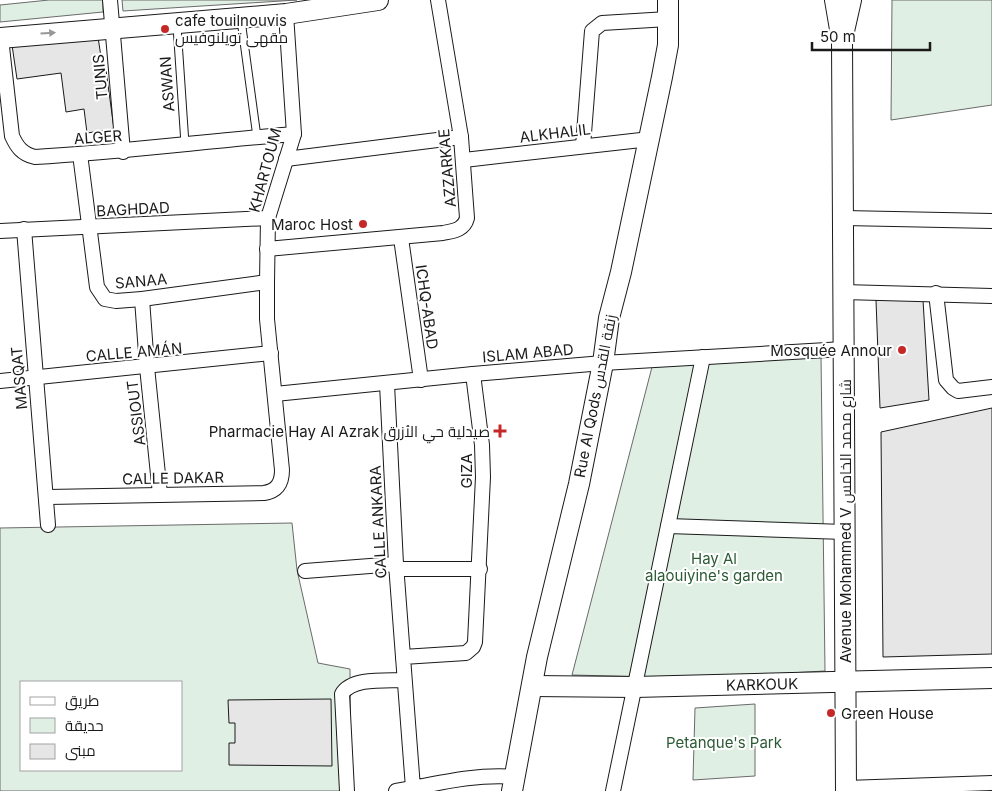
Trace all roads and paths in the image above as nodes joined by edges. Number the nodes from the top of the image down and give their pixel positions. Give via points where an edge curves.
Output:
1 (110, 0) edge
2 (378, 0) edge
3 (438, 0) edge
4 (835, 0) edge
5 (851, 0) edge
6 (309, 6) edge
7 (668, 10) edge
8 (286, 14) junction
9 (240, 17) junction
10 (177, 23) junction
11 (112, 28) junction
12 (0, 38) edge
13 (842, 41) junction
14 (294, 134) junction
15 (462, 136) junction
16 (257, 137) junction
17 (650, 139) junction
18 (185, 144) junction
19 (583, 146) junction
20 (123, 152) junction
21 (80, 154) junction
22 (286, 158) junction
23 (464, 160) junction
24 (268, 218) junction
25 (844, 218) junction
26 (992, 221) edge
27 (24, 228) junction
28 (91, 228) junction
29 (0, 231) edge
30 (401, 238) junction
31 (267, 249) junction
32 (267, 282) junction
33 (843, 292) junction
34 (936, 293) junction
35 (992, 296) edge
36 (142, 299) junction
37 (844, 349) junction
38 (271, 353) junction
39 (703, 357) junction
40 (603, 363) junction
41 (147, 367) junction
42 (473, 374) junction
43 (35, 378) junction
44 (421, 380) junction
45 (0, 381) edge
46 (387, 384) junction
47 (992, 387) edge
48 (275, 394) junction
49 (282, 470) joint
50 (160, 494) junction
51 (48, 497) junction
52 (48, 525) dead end
53 (668, 526) junction
54 (845, 532) junction
55 (396, 567) junction
56 (480, 569) junction
57 (305, 571) dead end
58 (403, 657) junction
59 (992, 678) edge
60 (404, 680) junction
61 (847, 682) junction
62 (532, 686) junction
63 (635, 687) junction
64 (992, 783) edge
65 (514, 784) edge
66 (973, 787) edge
67 (413, 788) junction
68 (846, 789) edge
69 (348, 791) edge
70 (396, 791) edge
71 (613, 791) edge

1 - 11 street, TUNIS
2 - 6 street
3 - 15 street, AZZARKAE
4 - 13 street
5 - 13 street
6 - 8 street
7 - 17 street, Rue Al Qods زنقة القدس via 668,45
7 - 19 street via 602,24 592,30
8 - 9 street
8 - 14 street, KHARTOUM
9 - 10 street
9 - 16 lane
10 - 11 street
10 - 18 lane, ASWAN
12 -> 11 street
11 - 20 street, TUNIS
12 - 21 street, ALGER via 12,136 19,150 35,157
13 - 25 street, Avenue Mohammed V شارع محمد الخامس
14 - 16 street, ALGER
14 - 22 street, KHARTOUM
15 - 22 street
15 - 23 street, AZZARKAE
16 - 18 street, ALGER
17 - 19 street, ALKHALIL
17 - 40 street, Rue Al Qods زنقة القدس via 609,318
18 - 20 street, ALGER
19 - 23 street, ALKHALIL
20 - 21 street, ALGER
21 - 28 street, SANAA
22 - 24 street, KHARTOUM
23 - 30 street, AZZARKAE via 466,223 455,230
24 - 28 street, BAGHDAD
24 - 31 street, KHARTOUM
25 - 26 street
25 - 33 street, Avenue Mohammed V شارع محمد الخامس
27 - 28 street, BAGHDAD
27 - 29 street, BAGHDAD
27 - 43 street, MASQAT
28 - 36 street, SANAA via 97,287 101,296 116,301
30 - 31 street, AZZARKAE
30 - 44 street, ICHQ-ABAD
31 - 32 street, KHARTOUM
32 - 36 street, SANAA
32 - 38 street, KHARTOUM
33 - 34 street
33 - 37 street, Avenue Mohammed V شارع محمد الخامس
34 - 35 street
34 - 47 street via 946,380 958,390
36 - 41 street, ASSIOUT
37 - 39 street, ISLAM ABAD
37 - 54 street, Avenue Mohammed V شارع محمد الخامس
38 - 41 street, CALLE AMÁN
38 - 48 street, KHARTOUM
39 - 40 street, ISLAM ABAD
39 - 53 street
40 - 42 street, ISLAM ABAD
40 - 62 street, Rue Al Qods زنقة القدس via 579,484
41 - 43 street, CALLE AMÁN
41 - 50 street, ASSIOUT
42 - 44 street, ISLAM ABAD
42 - 56 street, GIZA via 482,445
43 - 45 street, CALLE AMÁN
43 - 51 street, MASQAT
44 - 46 street, ISLAM ABAD
46 - 48 street, ISLAM ABAD
46 - 55 street, CALLE ANKARA
48 - 49 street, KHARTOUM
49 - 50 street, CALLE DAKAR via 281,482 270,492
50 - 51 street, CALLE DAKAR
51 - 52 street, MASQAT
53 - 54 street
53 - 63 street
54 - 61 street, Avenue Mohammed V شارع محمد الخامس
55 - 56 street
55 - 57 street
55 - 58 street, CALLE ANKARA
56 - 58 street, GIZA via 473,647 466,653
58 - 60 street, CALLE ANKARA
59 - 61 street, KARKOUK
60 - 67 street, CALLE ANKARA
60 - 69 street via 355,684 342,694
61 - 63 street, KARKOUK
61 - 68 street, Avenue Mohammed V شارع محمد الخامس
62 - 63 street, KARKOUK
62 - 65 street, Rue Al Qods زنقة القدس
63 - 71 street
64 - 66 street
65 - 67 street via 494,775
66 - 68 street
67 - 70 street

